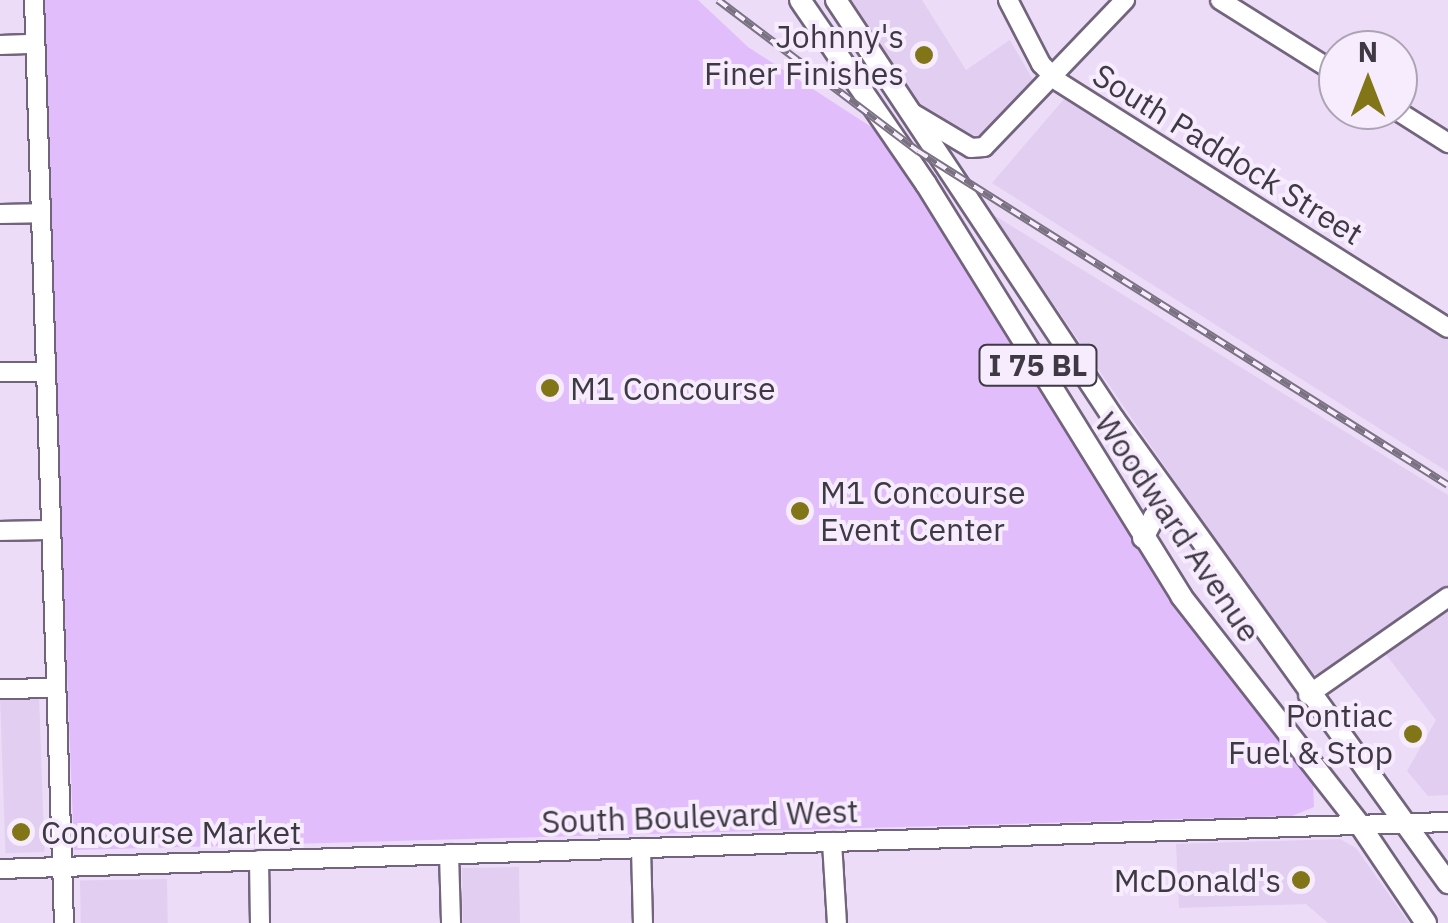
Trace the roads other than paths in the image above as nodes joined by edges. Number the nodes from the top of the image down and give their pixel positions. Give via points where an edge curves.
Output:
1 (34, 0) edge
2 (800, 0) edge
3 (836, 0) edge
4 (1008, 0) edge
5 (1125, 0) edge
6 (1220, 0) edge
7 (35, 44) junction
8 (0, 45) edge
9 (1318, 61) edge
10 (1052, 77) junction
11 (914, 114) junction
12 (1418, 124) edge
13 (1448, 142) edge
14 (39, 213) junction
15 (0, 214) edge
16 (1448, 328) edge
17 (0, 372) edge
18 (45, 372) junction
19 (1185, 521) junction
20 (50, 530) junction
21 (0, 531) edge
22 (1143, 538) junction
23 (1448, 597) edge
24 (56, 688) junction
25 (0, 689) edge
26 (1308, 695) junction
27 (1448, 822) edge
28 (1402, 823) junction
29 (1360, 825) junction
30 (832, 842) junction
31 (641, 848) junction
32 (449, 854) junction
33 (258, 860) junction
34 (62, 867) junction
35 (0, 869) edge
36 (1448, 883) edge
37 (64, 923) edge
38 (260, 923) edge
39 (452, 923) edge
40 (643, 923) edge
41 (837, 923) edge
42 (1426, 923) edge

1 - 7 street
2 - 22 main road, Woodward Avenue / I 75 BL via 935,198
3 - 11 main road, Woodward Avenue / I 75 BL
4 - 10 street, South Paddock Street
5 - 10 street
6 - 9 street
7 - 8 street
7 - 14 street
10 - 11 street via 984,148 971,148
10 - 16 street, South Paddock Street
11 - 19 main road, Woodward Avenue / I 75 BL
12 - 13 street
14 - 15 street
14 - 18 street
17 - 18 street
18 - 20 street
19 - 22 main road via 1154,517
19 - 26 main road, Woodward Avenue / I 75 BL
20 - 21 street
20 - 24 street
22 - 29 main road, Woodward Avenue / I 75 BL
23 - 26 street
24 - 25 street
24 - 34 street
26 - 28 main road, Woodward Avenue / I 75 BL
27 - 28 street, South Boulevard West
28 - 29 street, South Boulevard West
28 - 36 main road, Woodward Avenue / I 75 BL
29 - 30 street, South Boulevard West
29 - 42 main road, Woodward Avenue / I 75 BL
30 - 31 street, South Boulevard West
30 - 41 street
31 - 32 street, South Boulevard West
31 - 40 street
32 - 33 street, South Boulevard West
32 - 39 street
33 - 34 street, South Boulevard West
33 - 38 street
34 - 35 street, South Boulevard West
34 - 37 street

